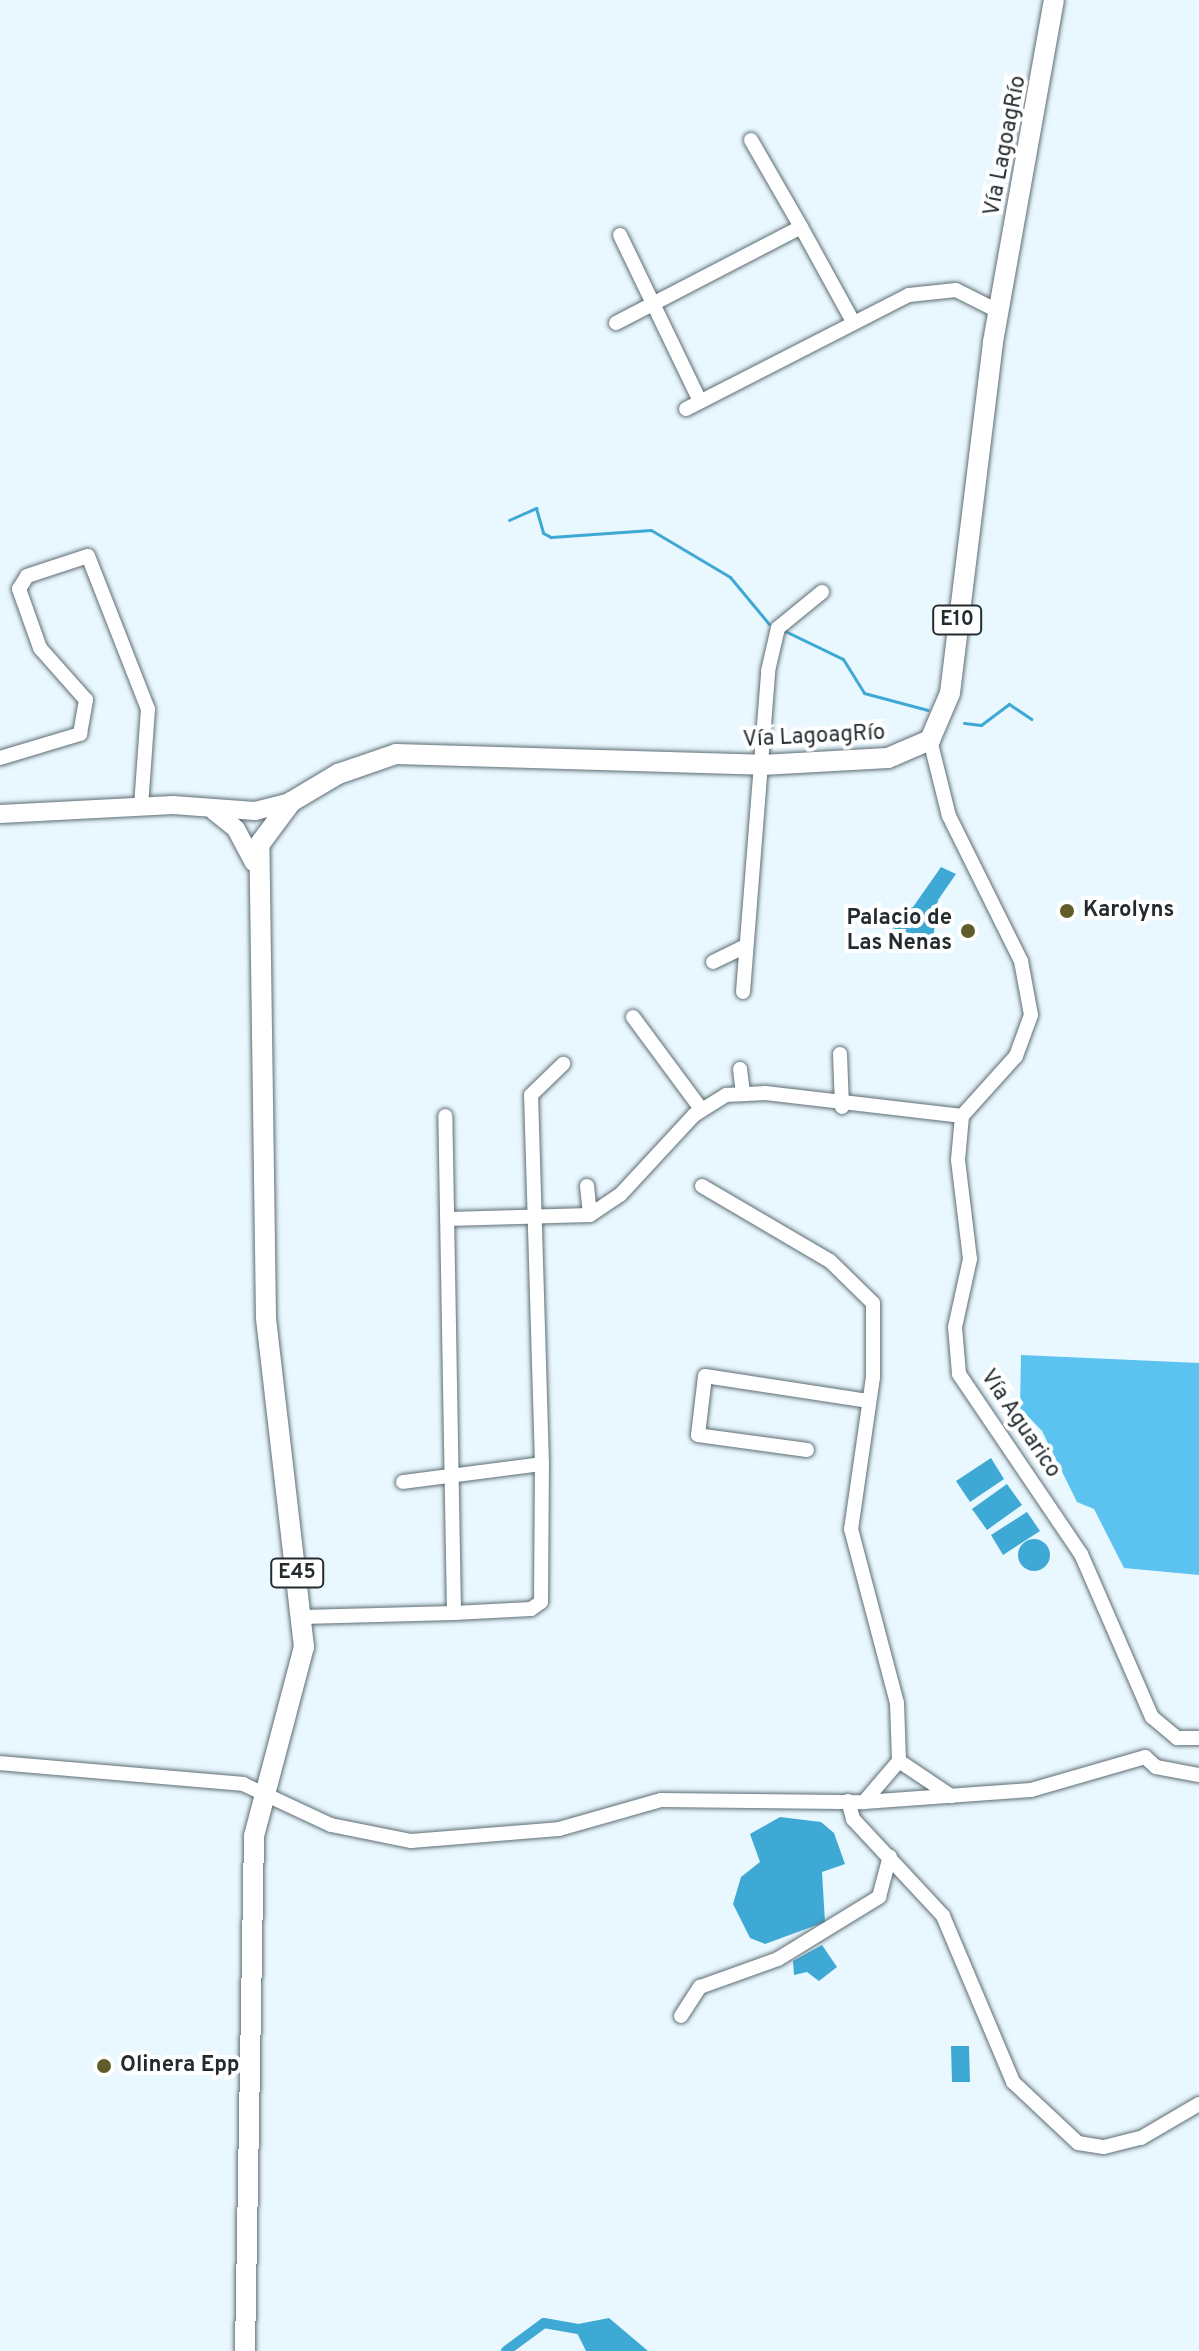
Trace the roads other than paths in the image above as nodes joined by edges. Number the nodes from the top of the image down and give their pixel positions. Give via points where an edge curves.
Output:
1 (1054, 0) edge
2 (751, 140) dead end
3 (801, 227) junction
4 (620, 235) dead end
5 (653, 303) junction
6 (1000, 312) junction
7 (851, 318) junction
8 (616, 323) dead end
9 (700, 401) junction
10 (686, 409) dead end
11 (822, 592) dead end
12 (930, 740) junction
13 (0, 758) edge
14 (762, 765) junction
15 (291, 802) junction
16 (141, 806) junction
17 (211, 809) junction
18 (0, 814) edge
19 (254, 863) junction
20 (744, 947) junction
21 (713, 962) dead end
22 (743, 992) dead end
23 (633, 1017) dead end
24 (840, 1054) dead end
25 (563, 1064) dead end
26 (740, 1069) dead end
27 (743, 1092) junction
28 (842, 1107) junction
29 (701, 1109) junction
30 (445, 1116) dead end
31 (962, 1116) junction
32 (587, 1186) dead end
33 (702, 1186) dead end
34 (590, 1215) junction
35 (448, 1219) junction
36 (530, 1219) junction
37 (869, 1401) junction
38 (807, 1450) dead end
39 (542, 1464) junction
40 (450, 1475) junction
41 (403, 1482) dead end
42 (454, 1613) junction
43 (302, 1617) junction
44 (1199, 1738) edge
45 (899, 1761) junction
46 (0, 1763) edge
47 (1199, 1775) edge
48 (267, 1794) junction
49 (952, 1797) junction
50 (848, 1801) junction
51 (864, 1802) junction
52 (890, 1856) junction
53 (681, 2016) dead end
54 (1199, 2104) edge
55 (245, 2351) edge

1 - 6 highway, Vía LagoagRío / E10
2 - 3 street
3 - 5 street
3 - 7 street
4 - 5 street
5 - 8 street
5 - 9 street
6 - 7 street via 938,289
6 - 12 highway, Vía LagoagRío / E10 via 950,693
7 - 9 street
9 - 10 street
11 - 14 street via 778,628 764,698
12 - 14 highway, Vía LagoagRío via 888,758
12 - 31 street via 949,816 1021,961 1029,992 1027,1038
13 - 16 street via 80,734 86,700 40,648 19,589 27,576 88,556 148,709
14 - 15 highway, Vía LagoagRío via 411,752 361,764
14 - 20 street
15 - 17 main road via 255,811
15 - 19 highway, E45 via 266,828
16 - 17 main road
16 - 18 main road
17 - 19 main road via 236,829
19 - 43 highway, E45 via 266,1318
20 - 21 street
20 - 22 street
23 - 29 street
24 - 28 street
25 - 36 street via 531,1095
26 - 27 street
27 - 28 street
27 - 29 street
28 - 31 street
29 - 34 street via 620,1195
30 - 35 street
31 - 44 street, Vía Aguarico via 958,1160 970,1259 955,1327 959,1374 1081,1554 1152,1717 1177,1738
32 - 34 street
33 - 37 street via 830,1261 866,1292 875,1316
34 - 36 street
35 - 36 street
35 - 40 street
36 - 39 street
37 - 38 street via 705,1376 698,1435
37 - 45 street via 851,1529 897,1703
39 - 40 street
39 - 42 street via 541,1602 531,1609
40 - 41 street
40 - 42 street
42 - 43 street
43 - 48 highway, E45 via 301,1670
45 - 49 street
45 - 51 street
46 - 48 street via 124,1769 243,1784
47 - 49 street via 1156,1767 1145,1757 1059,1785
48 - 50 street via 331,1825 411,1841 559,1829 661,1800
48 - 55 highway, E45 via 254,1836 249,1937
49 - 51 street
50 - 51 street
50 - 52 street via 853,1819
52 - 53 street via 879,1897 778,1959 700,1987
52 - 54 street via 930,1897 957,1941 991,2042 1013,2082 1078,2143 1104,2147 1141,2138

